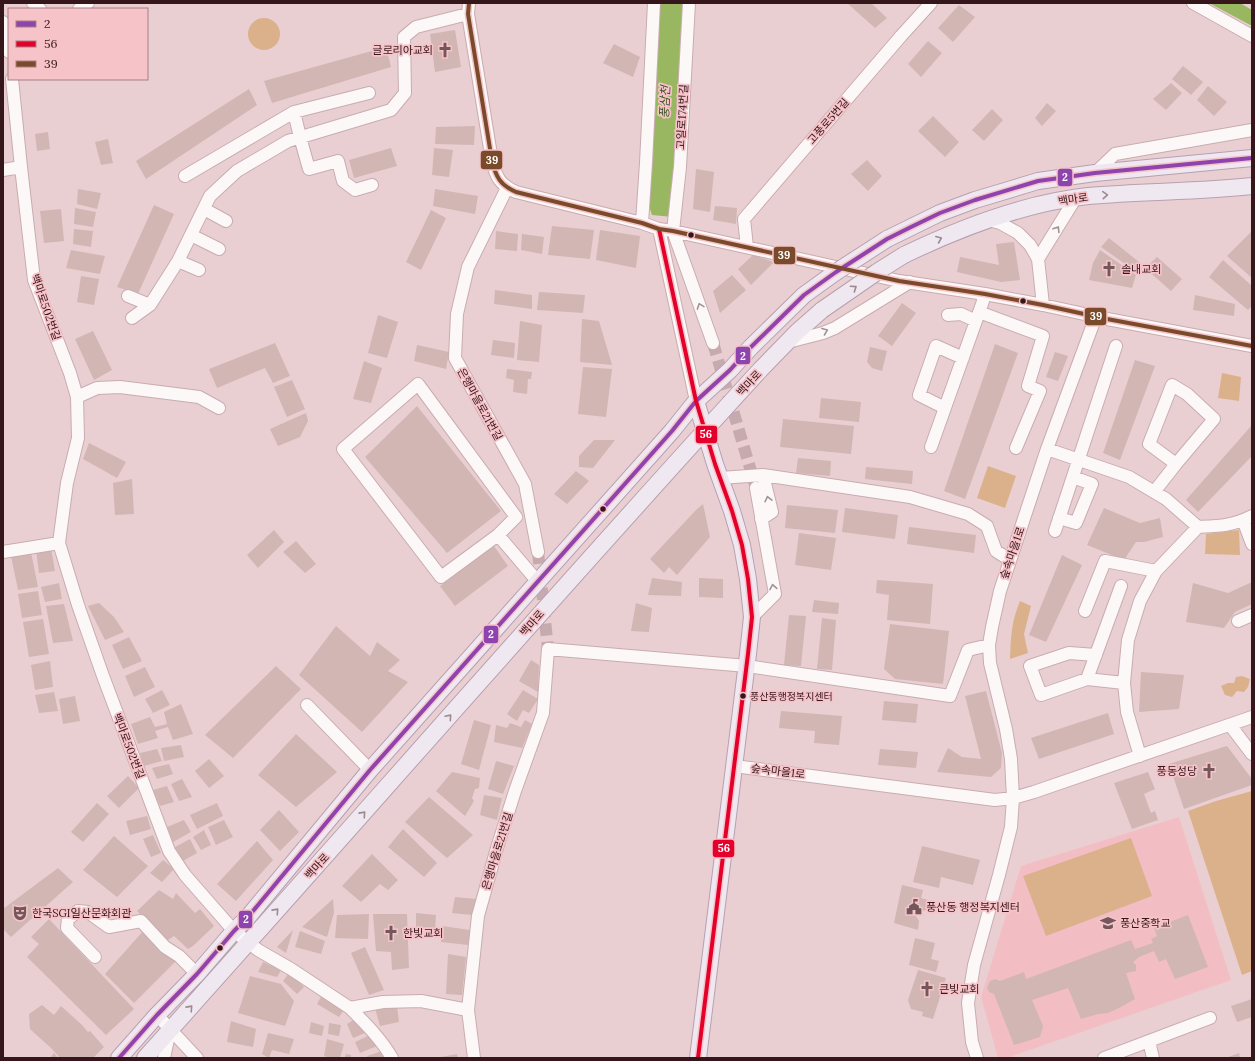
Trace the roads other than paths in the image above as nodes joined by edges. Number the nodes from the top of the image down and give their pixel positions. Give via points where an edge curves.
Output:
1 (654, 3) edge
2 (689, 3) edge
3 (931, 3) edge
4 (1193, 3) edge
5 (469, 8) edge
6 (3, 22) edge
7 (1252, 36) edge
8 (8, 38) edge
9 (12, 80) edge
10 (369, 93) dead end
11 (294, 112) junction
12 (1252, 130) edge
13 (300, 137) junction
14 (1252, 158) edge
15 (21, 168) junction
16 (3, 170) edge
17 (1095, 173) junction
18 (185, 176) dead end
19 (372, 185) dead end
20 (507, 188) junction
21 (1247, 188) edge
22 (1075, 199) junction
23 (204, 209) junction
24 (988, 220) junction
25 (226, 221) dead end
26 (642, 223) junction
27 (659, 229) junction
28 (673, 231) junction
29 (191, 235) junction
30 (747, 247) junction
31 (219, 249) dead end
32 (1038, 259) junction
33 (178, 261) junction
34 (199, 270) dead end
35 (910, 282) junction
36 (984, 294) junction
37 (128, 296) dead end
38 (1043, 305) junction
39 (150, 306) junction
40 (948, 315) dead end
41 (978, 316) junction
42 (1096, 316) junction
43 (132, 318) dead end
44 (713, 342) tunnel mouth
45 (788, 342) junction
46 (1116, 346) dead end
47 (1252, 346) edge
48 (963, 358) junction
49 (77, 397) junction
50 (696, 401) junction
51 (218, 408) dead end
52 (945, 408) junction
53 (704, 431) junction
54 (932, 447) dead end
55 (1016, 448) dead end
56 (1047, 449) junction
57 (1078, 460) junction
58 (1176, 464) junction
59 (763, 474) junction
60 (720, 478) junction
61 (1073, 478) junction
62 (756, 488) tunnel mouth
63 (1154, 492) junction
64 (1059, 518) junction
65 (1248, 518) edge
66 (761, 519) junction
67 (1198, 527) junction
68 (1055, 531) dead end
69 (498, 535) junction
70 (59, 543) junction
71 (1252, 544) edge
72 (3, 552) edge
73 (538, 552) tunnel mouth
74 (1010, 560) junction
75 (1156, 570) junction
76 (538, 582) junction
77 (1121, 586) dead end
78 (1085, 611) dead end
79 (1252, 614) edge
80 (752, 617) junction
81 (1238, 621) dead end
82 (989, 645) junction
83 (1096, 655) junction
84 (747, 666) junction
85 (1087, 679) junction
86 (1124, 683) junction
87 (307, 705) dead end
88 (1252, 718) edge
89 (1230, 725) junction
90 (1252, 754) edge
91 (1140, 756) junction
92 (734, 766) junction
93 (370, 770) junction
94 (1013, 798) junction
95 (234, 931) junction
96 (248, 942) junction
97 (95, 958) dead end
98 (197, 974) junction
99 (350, 1008) junction
100 (468, 1010) junction
101 (157, 1015) junction
102 (1210, 1018) dead end
103 (170, 1030) junction
104 (1149, 1041) junction
105 (119, 1058) edge
106 (145, 1058) edge
107 (164, 1058) edge
108 (197, 1058) edge
109 (392, 1058) edge
110 (474, 1058) edge
111 (698, 1058) edge
112 (977, 1058) edge
113 (1104, 1058) edge
114 (1153, 1058) edge

1 - 26 street
2 - 28 street, 고일로174번길 via 680,167
3 - 30 street, 고풍로5번길 via 744,220
4 - 7 street
5 - 13 street via 416,27 404,37 405,93 391,110
5 - 20 street via 492,161 495,172
6 - 8 street
9 - 15 street, 백마로502번길
10 - 11 street
11 - 13 street
11 - 18 street
12 - 17 street via 1115,154
13 - 19 street via 309,169 338,161 344,182 355,190
13 - 23 street via 288,140 237,171 210,196
14 - 17 main road, 백마로
15 - 16 street
15 - 49 street, 백마로502번길 via 34,280
17 - 50 main road, 백마로, bridge via 1038,181 1006,190 940,213 887,239 804,295
20 - 26 street
20 - 73 street, 은행마을로21번길 via 468,267 457,314 455,358 525,484
22 -> 21 main road, 백마로 via 1088,196
22 - 24 main road, 백마로 via 1019,210
32 -> 22 street
23 - 25 street
23 - 29 street
24 - 32 street via 1018,233 1030,245
45 -> 24 main road, 백마로, bridge via 822,310 904,255
26 - 27 street
27 - 28 street
27 - 50 street
28 - 30 street
44 -> 28 street
29 - 31 street
29 - 33 street
30 - 35 street
32 - 38 street
33 - 34 street
33 - 39 street
35 - 36 street
45 -> 35 street via 835,328
36 - 38 street
36 - 41 street
37 - 39 street
38 - 42 street
39 - 43 street
40 - 41 street
41 - 48 street
41 - 55 street via 1043,336 1028,386 1040,391
42 - 47 street
42 - 56 street, 숲속마을1로
45 - 53 main road, 백마로
46 - 57 street
48 - 52 street
48 - 52 street via 936,346 919,395
49 - 51 street via 97,388 120,387 199,397
49 - 70 street, 백마로502번길 via 78,438 67,483
50 - 53 main road
50 - 76 main road, 백마로
52 - 54 street
53 - 60 main road
96 -> 53 main road, 백마로
56 - 57 street
56 - 74 street, 숲속마을1로
57 - 61 street
57 - 63 street via 1129,477
58 - 58 street via 1214,419 1187,394 1172,385 1149,444
58 - 63 street
59 - 60 street
66 -> 59 street via 772,512
59 - 74 street via 910,497 968,514 987,526 996,550
60 - 80 main road via 742,545
61 - 64 street
61 - 64 street via 1092,484 1076,523
62 - 66 street
63 - 67 street
64 - 68 street
65 - 67 street via 1225,526
65 - 71 street
80 -> 66 street via 775,594
67 - 75 street
69 - 69 street via 516,517 418,384 343,449 441,576
69 - 76 street
70 - 72 street
70 - 95 street, 백마로502번길 via 103,676 169,851 185,875
74 - 82 street, 숲속마을1로 via 1000,591
75 - 78 street via 1104,561
75 - 86 street via 1140,601 1128,640
76 - 93 main road, 백마로
77 - 83 street
79 - 81 street
80 - 84 main road
82 - 84 street via 968,650 950,696
82 - 94 street, 숲속마을1로 via 990,663 1011,759
83 - 85 street
83 - 85 street via 1069,653 1030,666 1041,695
84 - 92 main road
84 - 100 street, 은행마을로21번길 via 548,649 543,713 506,820 478,916
85 - 86 street
86 - 91 street via 1127,712
87 - 93 street
88 - 89 street, 숲속마을1로
89 - 90 street
89 - 91 street, 숲속마을1로
91 - 94 street, 숲속마을1로
92 - 94 street, 숲속마을1로 via 995,800
92 - 111 main road
93 - 95 main road, 백마로
94 - 112 street, 숲속마을1로 via 1011,826 974,965 968,1003 972,1042
95 - 96 street
95 - 98 main road, 백마로
96 - 99 street
103 -> 96 main road, 백마로
97 - 98 street via 67,928 68,919 78,911 88,912 109,927 141,922
98 - 101 main road, 백마로
99 - 100 street via 383,1002 422,1001
99 - 109 street via 378,1036
100 - 110 street, 은행마을로21번길
101 - 103 street
101 - 105 main road, 백마로
102 - 104 street
103 - 106 main road, 백마로
103 - 107 street, 백마로
103 - 108 street
104 - 113 street
104 - 114 street

